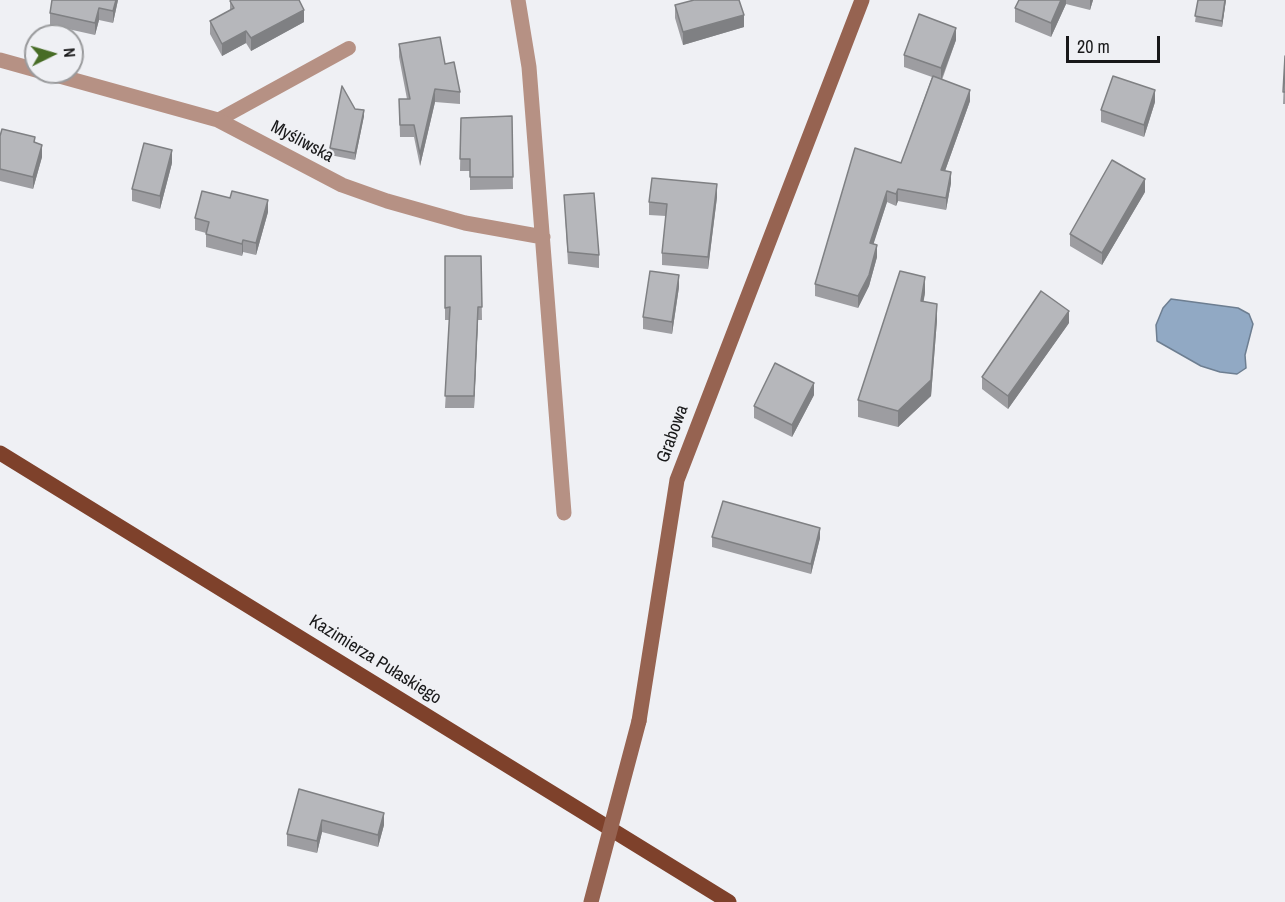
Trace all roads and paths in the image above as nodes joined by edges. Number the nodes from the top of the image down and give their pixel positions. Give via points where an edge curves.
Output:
1 (518, 0) edge
2 (862, 0) edge
3 (349, 48) dead end
4 (0, 60) edge
5 (24, 67) edge
6 (84, 83) edge
7 (218, 120) junction
8 (543, 237) junction
9 (0, 453) edge
10 (564, 513) dead end
11 (591, 902) edge
12 (729, 902) edge

1 - 8 street via 529,67
2 - 11 street, Grabowa, bridge via 677,480 639,721
3 - 7 lane
4 - 5 street
6 - 7 street, Myśliwska
7 - 8 street, Myśliwska via 342,185 465,223
8 - 10 street
9 - 12 main road, Kazimierza Pułaskiego

